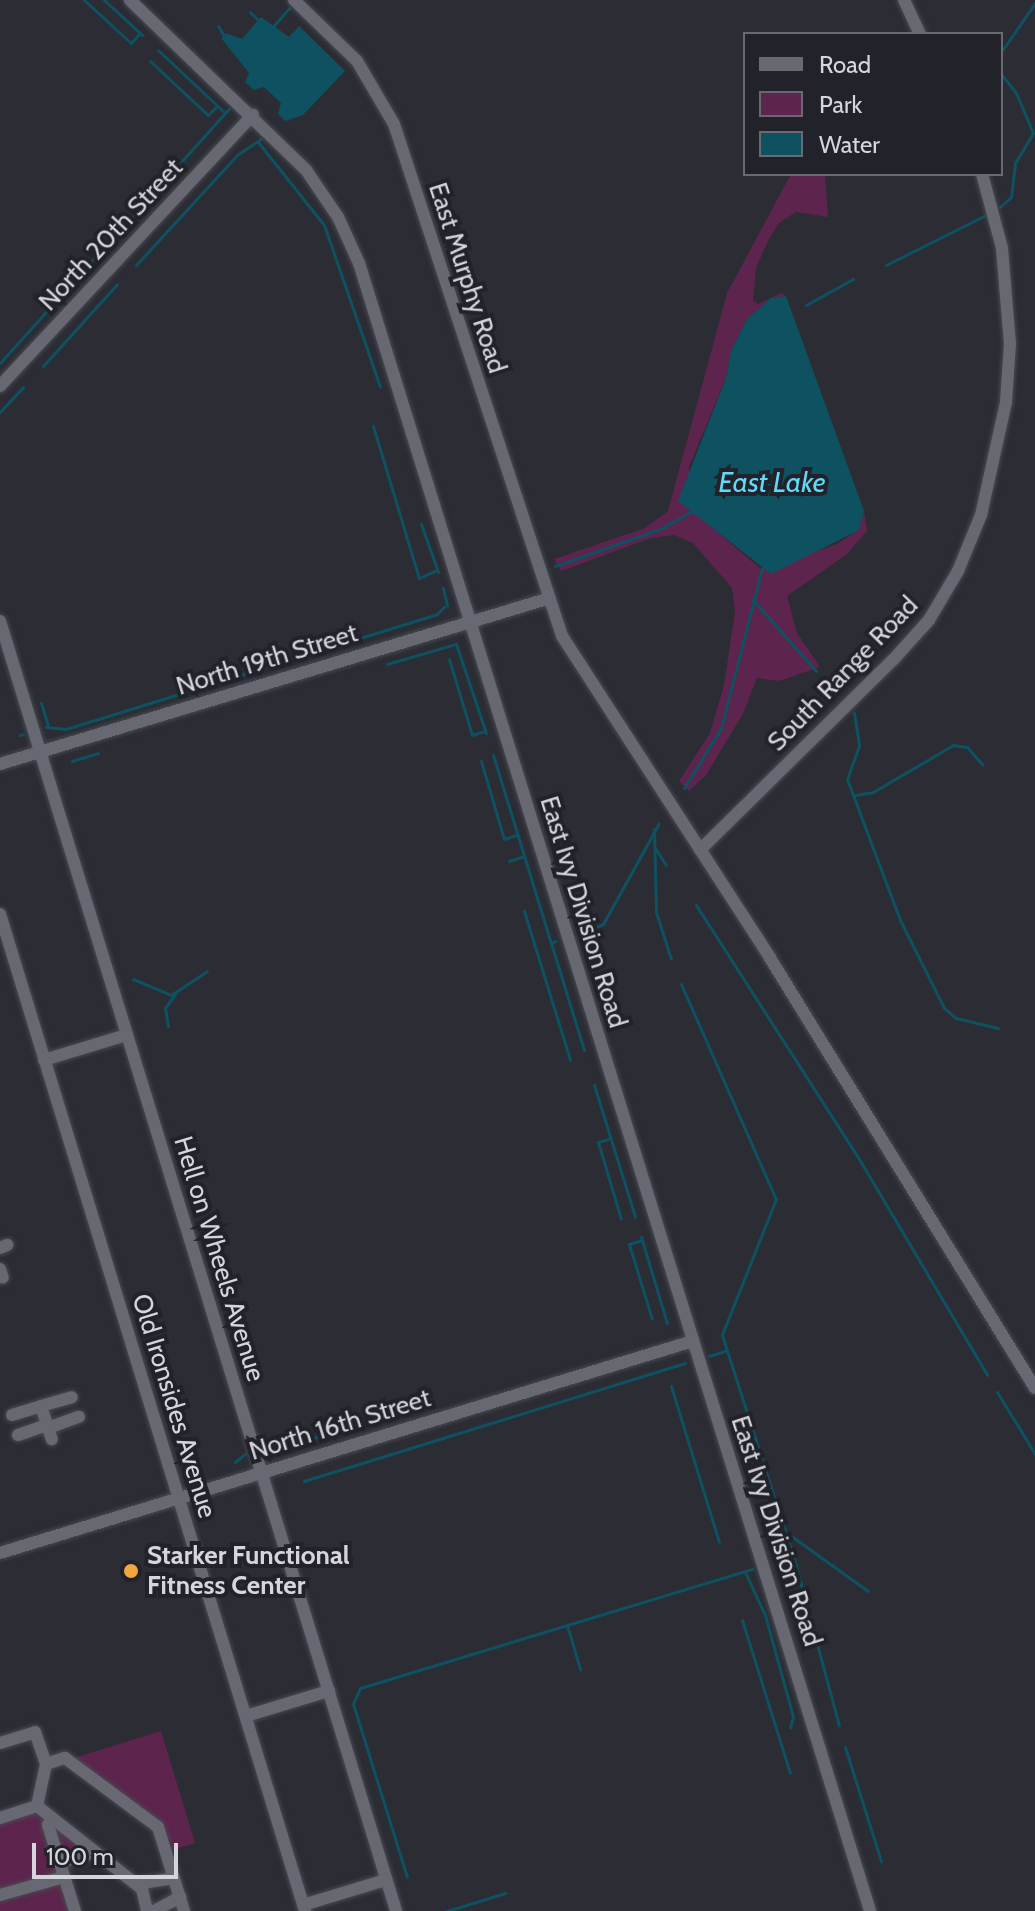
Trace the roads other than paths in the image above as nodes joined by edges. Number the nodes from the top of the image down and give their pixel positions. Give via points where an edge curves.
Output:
1 (130, 0) edge
2 (294, 0) edge
3 (904, 0) edge
4 (919, 32) edge
5 (253, 115) junction
6 (983, 176) edge
7 (0, 386) edge
8 (547, 599) junction
9 (0, 621) edge
10 (470, 622) junction
11 (40, 752) junction
12 (0, 764) edge
13 (700, 850) junction
14 (0, 914) edge
15 (127, 1035) junction
16 (44, 1060) junction
17 (693, 1341) junction
18 (1035, 1388) edge
19 (72, 1397) dead end
20 (41, 1406) junction
21 (12, 1415) dead end
22 (79, 1417) dead end
23 (49, 1431) junction
24 (18, 1435) dead end
25 (262, 1472) junction
26 (178, 1497) junction
27 (0, 1553) edge
28 (329, 1691) junction
29 (246, 1716) junction
30 (31, 1717) dead end
31 (35, 1732) junction
32 (0, 1743) edge
33 (46, 1764) junction
34 (37, 1806) junction
35 (0, 1818) edge
36 (52, 1818) junction
37 (94, 1852) junction
38 (60, 1862) junction
39 (64, 1877) junction
40 (174, 1878) junction
41 (386, 1880) junction
42 (136, 1884) junction
43 (0, 1895) edge
44 (180, 1897) junction
45 (304, 1908) edge
46 (75, 1911) edge
47 (147, 1911) edge
48 (154, 1911) edge
49 (184, 1911) edge
50 (396, 1911) edge
51 (870, 1911) edge

1 - 5 street, East Ivy Division Road
2 - 8 street, East Murphy Road via 357,61 394,124
3 - 4 street
5 - 7 street, North 20th Street
5 - 10 street, East Ivy Division Road via 306,170 350,240
6 - 13 street, South Range Road via 1002,248 1010,344 1006,402 981,515 958,571 929,620 902,650
8 - 10 street, North 19th Street
8 - 13 street, East Murphy Road via 562,636
9 - 11 street, Hell on Wheels Avenue
10 - 11 street, North 19th Street
10 - 17 street, East Ivy Division Road
11 - 12 street, North 19th Street
11 - 15 street, Hell on Wheels Avenue
13 - 18 street, East Murphy Road
14 - 16 street, Old Ironsides Avenue
15 - 16 street
15 - 25 street, Hell on Wheels Avenue
16 - 26 street, Old Ironsides Avenue
17 - 25 street, North 16th Street
17 - 51 street, East Ivy Division Road
19 - 20 street
20 - 21 street
20 - 23 street
22 - 23 street
23 - 24 street
25 - 26 street, North 16th Street
25 - 28 street, Hell on Wheels Avenue
26 - 27 street, North 16th Street
26 - 29 street, Old Ironsides Avenue
28 - 29 street
28 - 41 street, Hell on Wheels Avenue
29 - 45 street, Old Ironsides Avenue
30 - 31 street
31 - 32 street
31 - 33 street
33 - 34 street
33 - 40 street via 65,1758 158,1827
34 - 35 street
34 - 36 street
36 - 37 street
36 - 38 street via 48,1825
37 - 38 street
37 - 42 street
38 - 39 street
39 - 43 street
39 - 46 street
40 - 42 street
40 - 44 street
41 - 45 street
41 - 50 street, Hell on Wheels Avenue
42 - 47 street
44 - 48 street
44 - 49 street

